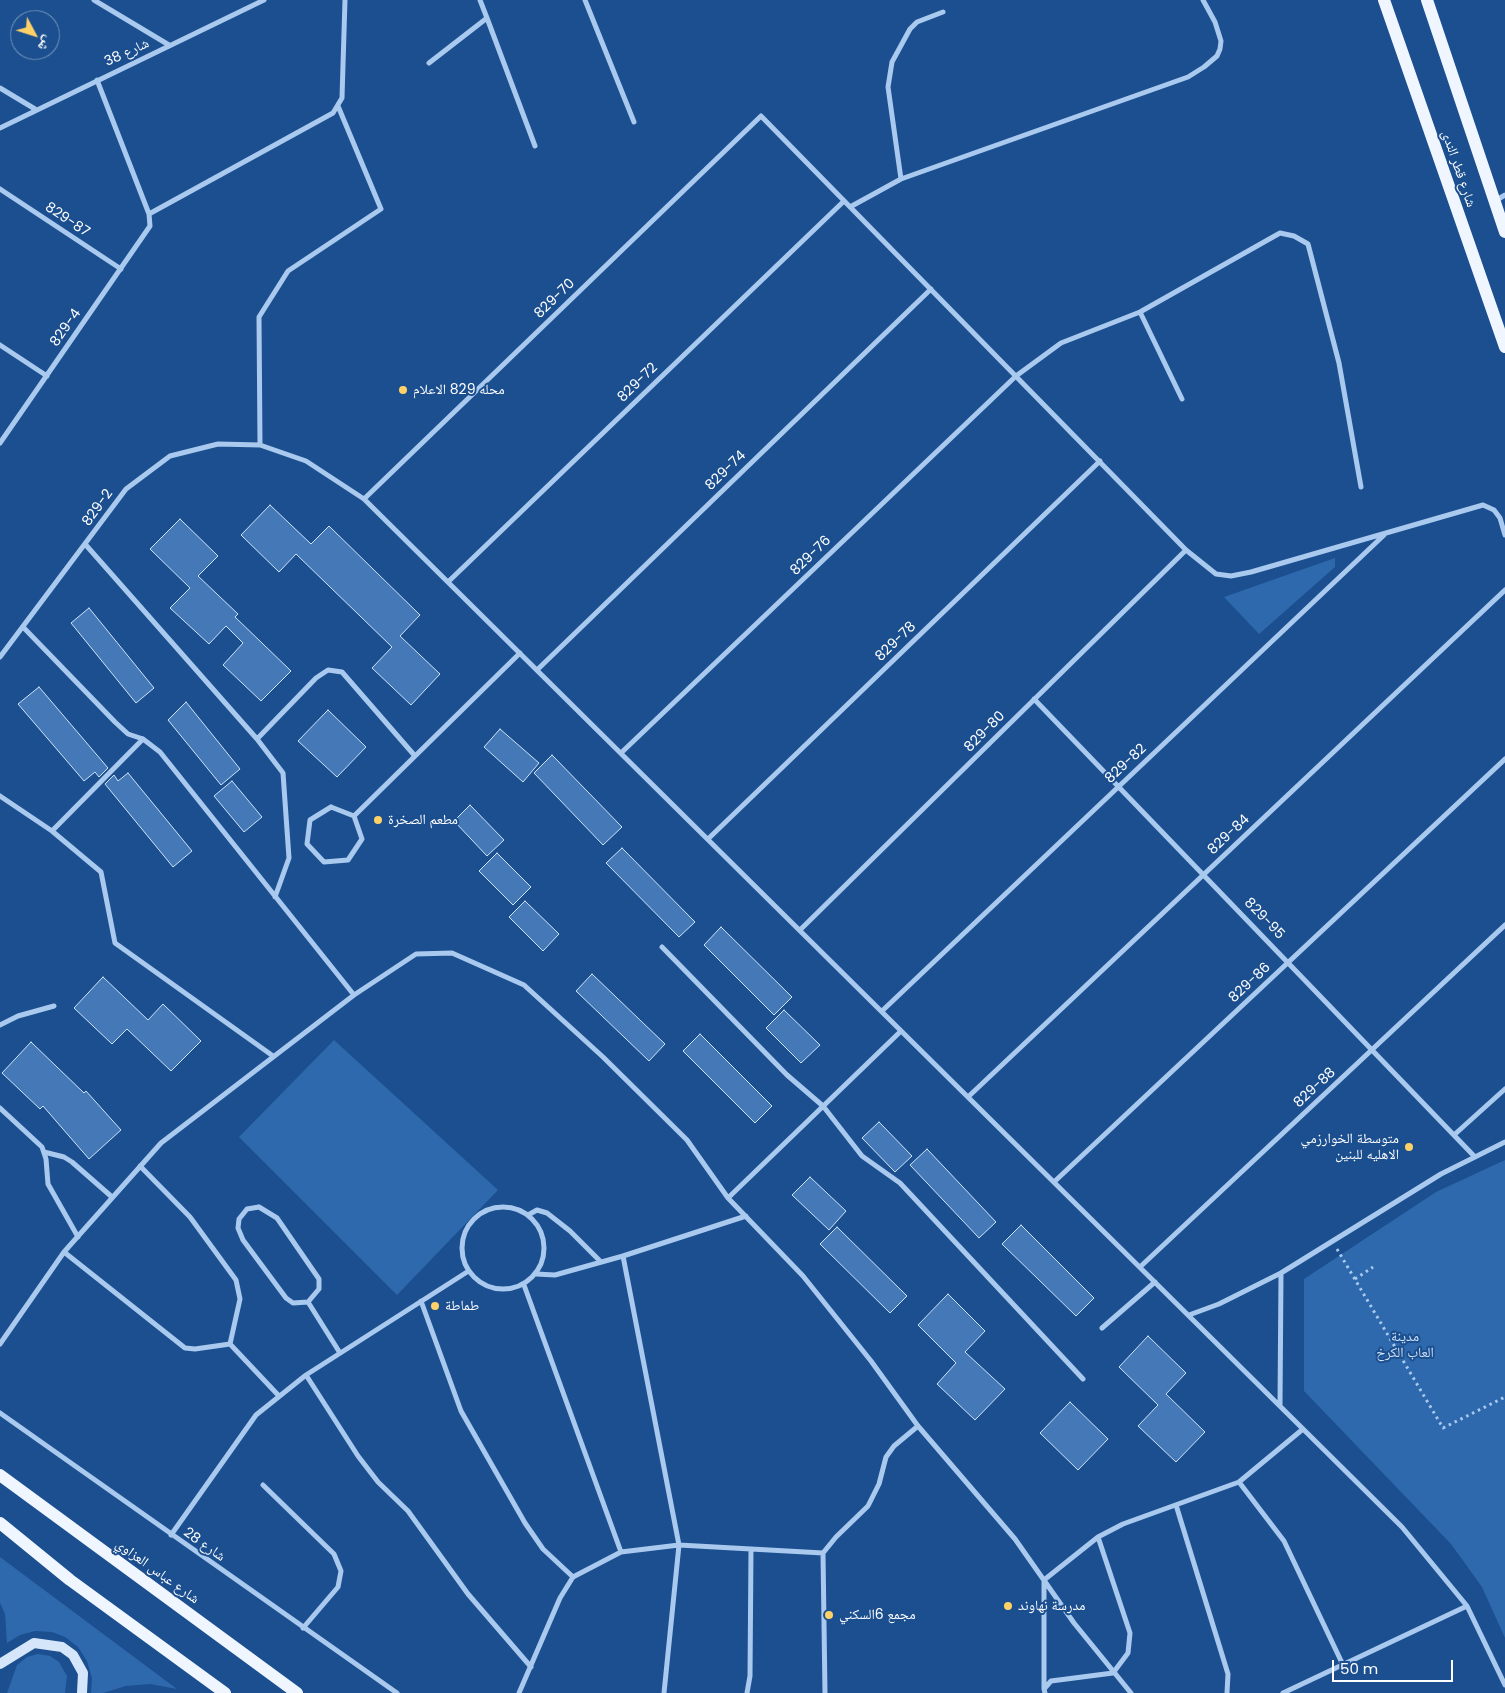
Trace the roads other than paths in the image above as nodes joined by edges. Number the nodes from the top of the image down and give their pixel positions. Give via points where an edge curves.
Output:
1 (94, 0) edge
2 (264, 0) edge
3 (345, 0) edge
4 (480, 0) edge
5 (585, 0) edge
6 (1203, 0) edge
7 (1384, 0) edge
8 (1427, 0) edge
9 (944, 12) dead end
10 (487, 18) junction
11 (169, 45) junction
12 (429, 63) dead end
13 (97, 80) junction
14 (0, 88) edge
15 (338, 106) junction
16 (35, 109) junction
17 (634, 122) dead end
18 (0, 128) edge
19 (536, 146) dead end
20 (901, 179) junction
21 (0, 189) edge
22 (1500, 198) edge
23 (844, 201) junction
24 (850, 207) junction
25 (149, 214) junction
26 (1505, 232) edge
27 (121, 269) junction
28 (930, 289) junction
29 (1140, 312) junction
30 (0, 345) edge
31 (1505, 347) edge
32 (47, 376) junction
33 (1016, 376) junction
34 (1182, 399) dead end
35 (0, 443) edge
36 (260, 445) junction
37 (1100, 461) junction
38 (1361, 487) dead end
39 (364, 499) junction
40 (1386, 533) junction
41 (1505, 535) edge
42 (85, 544) junction
43 (1186, 550) junction
44 (448, 582) junction
45 (1505, 590) edge
46 (23, 627) junction
47 (520, 653) junction
48 (0, 657) edge
49 (537, 670) junction
50 (1034, 699) junction
51 (143, 739) junction
52 (257, 739) junction
53 (621, 753) junction
54 (414, 756) junction
55 (1505, 759) edge
56 (1119, 786) junction
57 (0, 796) edge
58 (354, 816) junction
59 (52, 831) junction
60 (708, 840) junction
61 (1204, 874) junction
62 (275, 897) junction
63 (1505, 925) edge
64 (800, 930) junction
65 (662, 947) dead end
66 (1289, 962) junction
67 (354, 995) junction
68 (54, 1006) dead end
69 (882, 1011) junction
70 (0, 1025) edge
71 (901, 1031) junction
72 (1371, 1050) junction
73 (273, 1056) junction
74 (1505, 1089) edge
75 (968, 1097) junction
76 (823, 1106) junction
77 (0, 1108) edge
78 (1454, 1135) junction
79 (1505, 1142) edge
80 (44, 1152) junction
81 (1474, 1156) junction
82 (140, 1166) junction
83 (1054, 1182) junction
84 (112, 1198) junction
85 (728, 1198) junction
86 (528, 1214) junction
87 (746, 1216) junction
88 (78, 1237) junction
89 (64, 1252) junction
90 (622, 1256) junction
91 (601, 1262) junction
92 (1140, 1267) junction
93 (467, 1272) junction
94 (1281, 1273) junction
95 (536, 1274) junction
96 (1155, 1282) junction
97 (524, 1284) junction
98 (421, 1301) junction
99 (308, 1302) junction
100 (1189, 1315) junction
101 (1102, 1328) dead end
102 (0, 1344) edge
103 (230, 1344) junction
104 (340, 1353) junction
105 (306, 1375) junction
106 (1083, 1379) dead end
107 (279, 1396) junction
108 (1280, 1405) junction
109 (0, 1412) edge
110 (918, 1426) junction
111 (1303, 1429) junction
112 (0, 1475) edge
113 (1240, 1482) junction
114 (263, 1485) dead end
115 (1176, 1505) junction
116 (0, 1523) edge
117 (171, 1535) junction
118 (1098, 1537) junction
119 (679, 1545) junction
120 (751, 1549) junction
121 (621, 1552) junction
122 (823, 1553) junction
123 (573, 1578) junction
124 (1044, 1580) junction
125 (1467, 1606) junction
126 (303, 1628) junction
127 (0, 1664) edge
128 (1343, 1665) junction
129 (531, 1667) junction
130 (1113, 1674) junction
131 (1505, 1685) edge
132 (1044, 1691) edge
133 (82, 1693) edge
134 (226, 1693) edge
135 (297, 1693) edge
136 (397, 1693) edge
137 (518, 1693) edge
138 (664, 1693) edge
139 (747, 1693) edge
140 (825, 1693) edge
141 (1131, 1693) edge
142 (1226, 1693) edge
143 (1283, 1693) edge

1 - 11 street
2 - 11 street, شارع 38
3 - 15 street via 342,98
4 - 10 street
5 - 17 street
6 - 20 street via 1215,22 1220,49 1217,56 1188,77
7 - 31 main road, شارع قطر الندى
8 - 22 main road, شارع قطر الندى
9 - 20 street via 917,22 892,62 888,87
10 - 12 street
10 - 19 street
11 - 13 street, شارع 38
13 - 16 street, شارع 38
13 - 25 street
14 - 16 street
15 - 25 street via 323,120
15 - 36 street via 381,209 288,271 260,317
16 - 18 street, شارع 38
20 - 24 street
21 - 27 street, 829-87
22 - 26 main road, شارع قطر الندى
23 - 24 street
23 - 39 street, 829-70 via 761,116
23 - 44 street, 829-72
24 - 28 street
25 - 27 street, 829-4 via 150,226
27 - 32 street, 829-4
28 - 33 street
28 - 49 street, 829-74
29 - 33 street, 829-76 via 1061,343
29 - 34 street
29 - 38 street, 829-76 via 1280,234 1294,236 1308,244 1339,363
30 - 32 street
32 - 35 street, 829-4
33 - 37 street
33 - 53 street, 829-76
36 - 39 street, 829-2 via 306,460
36 - 42 street, 829-2 via 218,444 170,456 126,489
37 - 43 street
37 - 60 street, 829-78
39 - 44 street, 829-2
40 - 41 street via 1483,506 1494,510
40 - 43 street via 1231,576 1216,574
40 - 56 street, 829-82
42 - 46 street, 829-2
42 - 52 street
43 - 50 street, 829-80
44 - 47 street, 829-2
45 - 61 street, 829-84
46 - 48 street, 829-2
46 - 51 street via 115,722 128,734
47 - 49 street, 829-2
47 - 54 street
49 - 53 street, 829-2
50 - 56 street, 829-95
50 - 64 street, 829-80
51 - 59 street
51 - 62 street via 160,752
52 - 54 street via 316,678 328,670 342,672
52 - 62 street via 283,773 289,858
53 - 60 street, 829-2
54 - 58 street
55 - 66 street, 829-86
56 - 61 street, 829-95
56 - 69 street, 829-82
57 - 59 street
58 - 58 street via 331,807 310,820 307,844 324,862 348,860 362,839
59 - 73 street via 101,872 115,943
60 - 64 street, 829-2
61 - 66 street, 829-95
61 - 75 street, 829-84
62 - 67 street
63 - 72 street, 829-88
64 - 69 street, 829-2
65 - 76 street via 787,1075
66 - 72 street, 829-95
66 - 83 street, 829-86
67 - 73 street
67 - 85 street via 416,954 452,953 524,985 687,1140
68 - 70 street via 18,1016
69 - 71 street, 829-2
71 - 75 street, 829-2
71 - 76 street
72 - 78 street, 829-95
72 - 92 street, 829-88
73 - 82 street via 161,1143
74 - 78 street
75 - 83 street, 829-2
76 - 85 street
76 - 106 street via 862,1156 900,1183
77 - 80 street
78 - 81 street, 829-95
79 - 81 street
80 - 84 street via 72,1162
80 - 88 street via 48,1184
81 - 94 street
82 - 84 street
82 - 103 street via 190,1217 236,1280 240,1299
83 - 92 street, 829-2
84 - 88 street
85 - 87 street
86 - 91 street via 537,1210 547,1213
86 - 93 street via 513,1208 496,1207 480,1213 468,1224 461,1256
86 - 95 street via 539,1227 544,1243 543,1259
87 - 90 street
87 - 110 street via 803,1276
88 - 89 street
89 - 102 street
89 - 103 street via 185,1348
90 - 91 street
90 - 119 street
91 - 95 street via 555,1275
92 - 96 street, 829-2
93 - 97 street via 478,1283 493,1289 509,1290
93 - 98 street
94 - 100 street
94 - 108 street
95 - 97 street
96 - 100 street, 829-2
96 - 101 street
97 - 121 street
98 - 104 street
98 - 123 street via 461,1412 525,1523 543,1549
99 - 99 street via 319,1289 314,1269 277,1218 259,1207 247,1209 239,1218 238,1228 243,1240 286,1298 293,1302
99 - 104 street
100 - 108 street, 829-2
103 - 107 street
104 - 105 street
105 - 107 street
105 - 129 street via 378,1482 408,1511 468,1594
107 - 117 street via 256,1414
108 - 111 street, 829-2
109 - 117 street, شارع 28
110 - 122 street via 886,1457 868,1506
110 - 124 street via 1014,1539
111 - 113 street
111 - 125 street, 829-2 via 1402,1527
112 - 135 main road, شارع عباس العزاوي
113 - 115 street
113 - 128 street via 1284,1542
114 - 126 street via 334,1554 341,1571 338,1587
115 - 118 street via 1123,1524
115 - 142 street via 1228,1674
116 - 134 main road via 70,1580
117 - 126 street, شارع 28
118 - 124 street
118 - 130 street via 1130,1633 1128,1653
119 - 120 street
119 - 121 street
119 - 138 street
120 - 122 street
120 - 139 street via 750,1676
121 - 123 street
122 - 140 street
123 - 129 street via 560,1598
124 - 130 street
124 - 132 street
125 - 128 street
125 - 131 street, 829-2
126 - 136 street, شارع 28
127 - 133 main road via 34,1643 62,1647 72,1655 83,1673
128 - 143 street
129 - 137 street
130 - 132 street via 1067,1677 1051,1681
130 - 141 street

